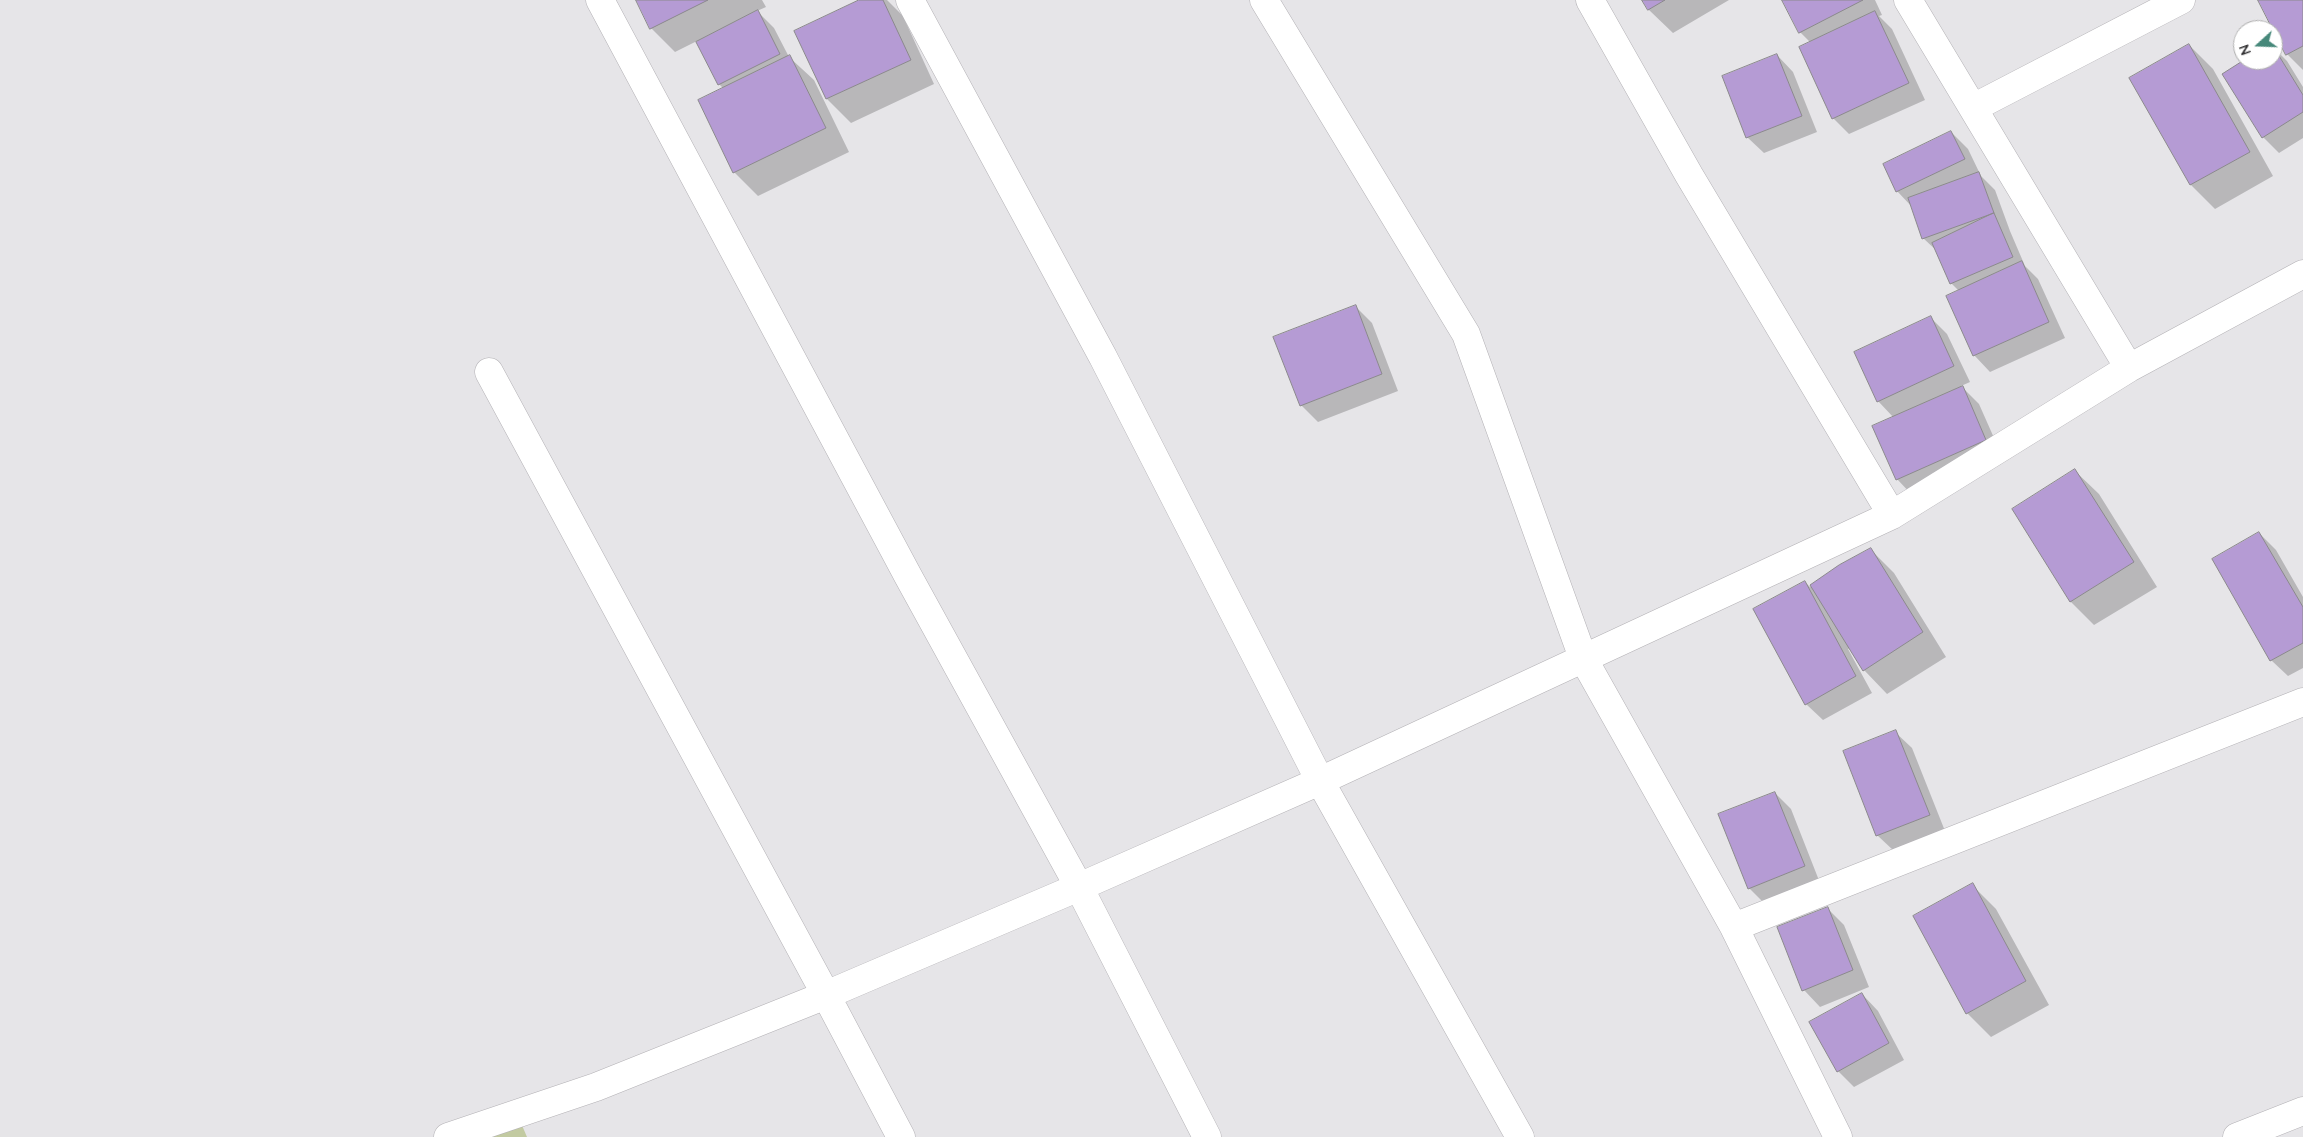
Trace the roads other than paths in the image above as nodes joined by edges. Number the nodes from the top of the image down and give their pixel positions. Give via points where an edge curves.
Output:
1 (600, 0) edge
2 (910, 0) edge
3 (1264, 0) edge
4 (1590, 0) edge
5 (1908, 0) edge
6 (2181, 0) edge
7 (1973, 108) junction
8 (2303, 274) edge
9 (2129, 368) junction
10 (490, 372) dead end
11 (1892, 515) junction
12 (1583, 658) junction
13 (2303, 702) edge
14 (1320, 780) junction
15 (1079, 887) junction
16 (1734, 927) junction
17 (826, 995) junction
18 (2303, 1111) edge
19 (2280, 1129) edge
20 (448, 1137) edge
21 (901, 1137) edge
22 (1207, 1137) edge
23 (1520, 1137) edge
24 (1838, 1137) edge
25 (2238, 1137) edge

1 - 15 street
2 - 14 street via 1108,366
3 - 12 street via 1466,334
4 - 11 street via 1689,175
5 - 7 street
6 - 7 street
7 - 9 street
8 - 9 street
9 - 11 street
10 - 17 street
11 - 12 street
12 - 14 street
12 - 16 street
13 - 16 street
14 - 15 street
14 - 23 street
15 - 17 street
15 - 22 street
16 - 24 street
17 - 20 street via 596,1087
17 - 21 street
18 - 19 street
19 - 25 street

